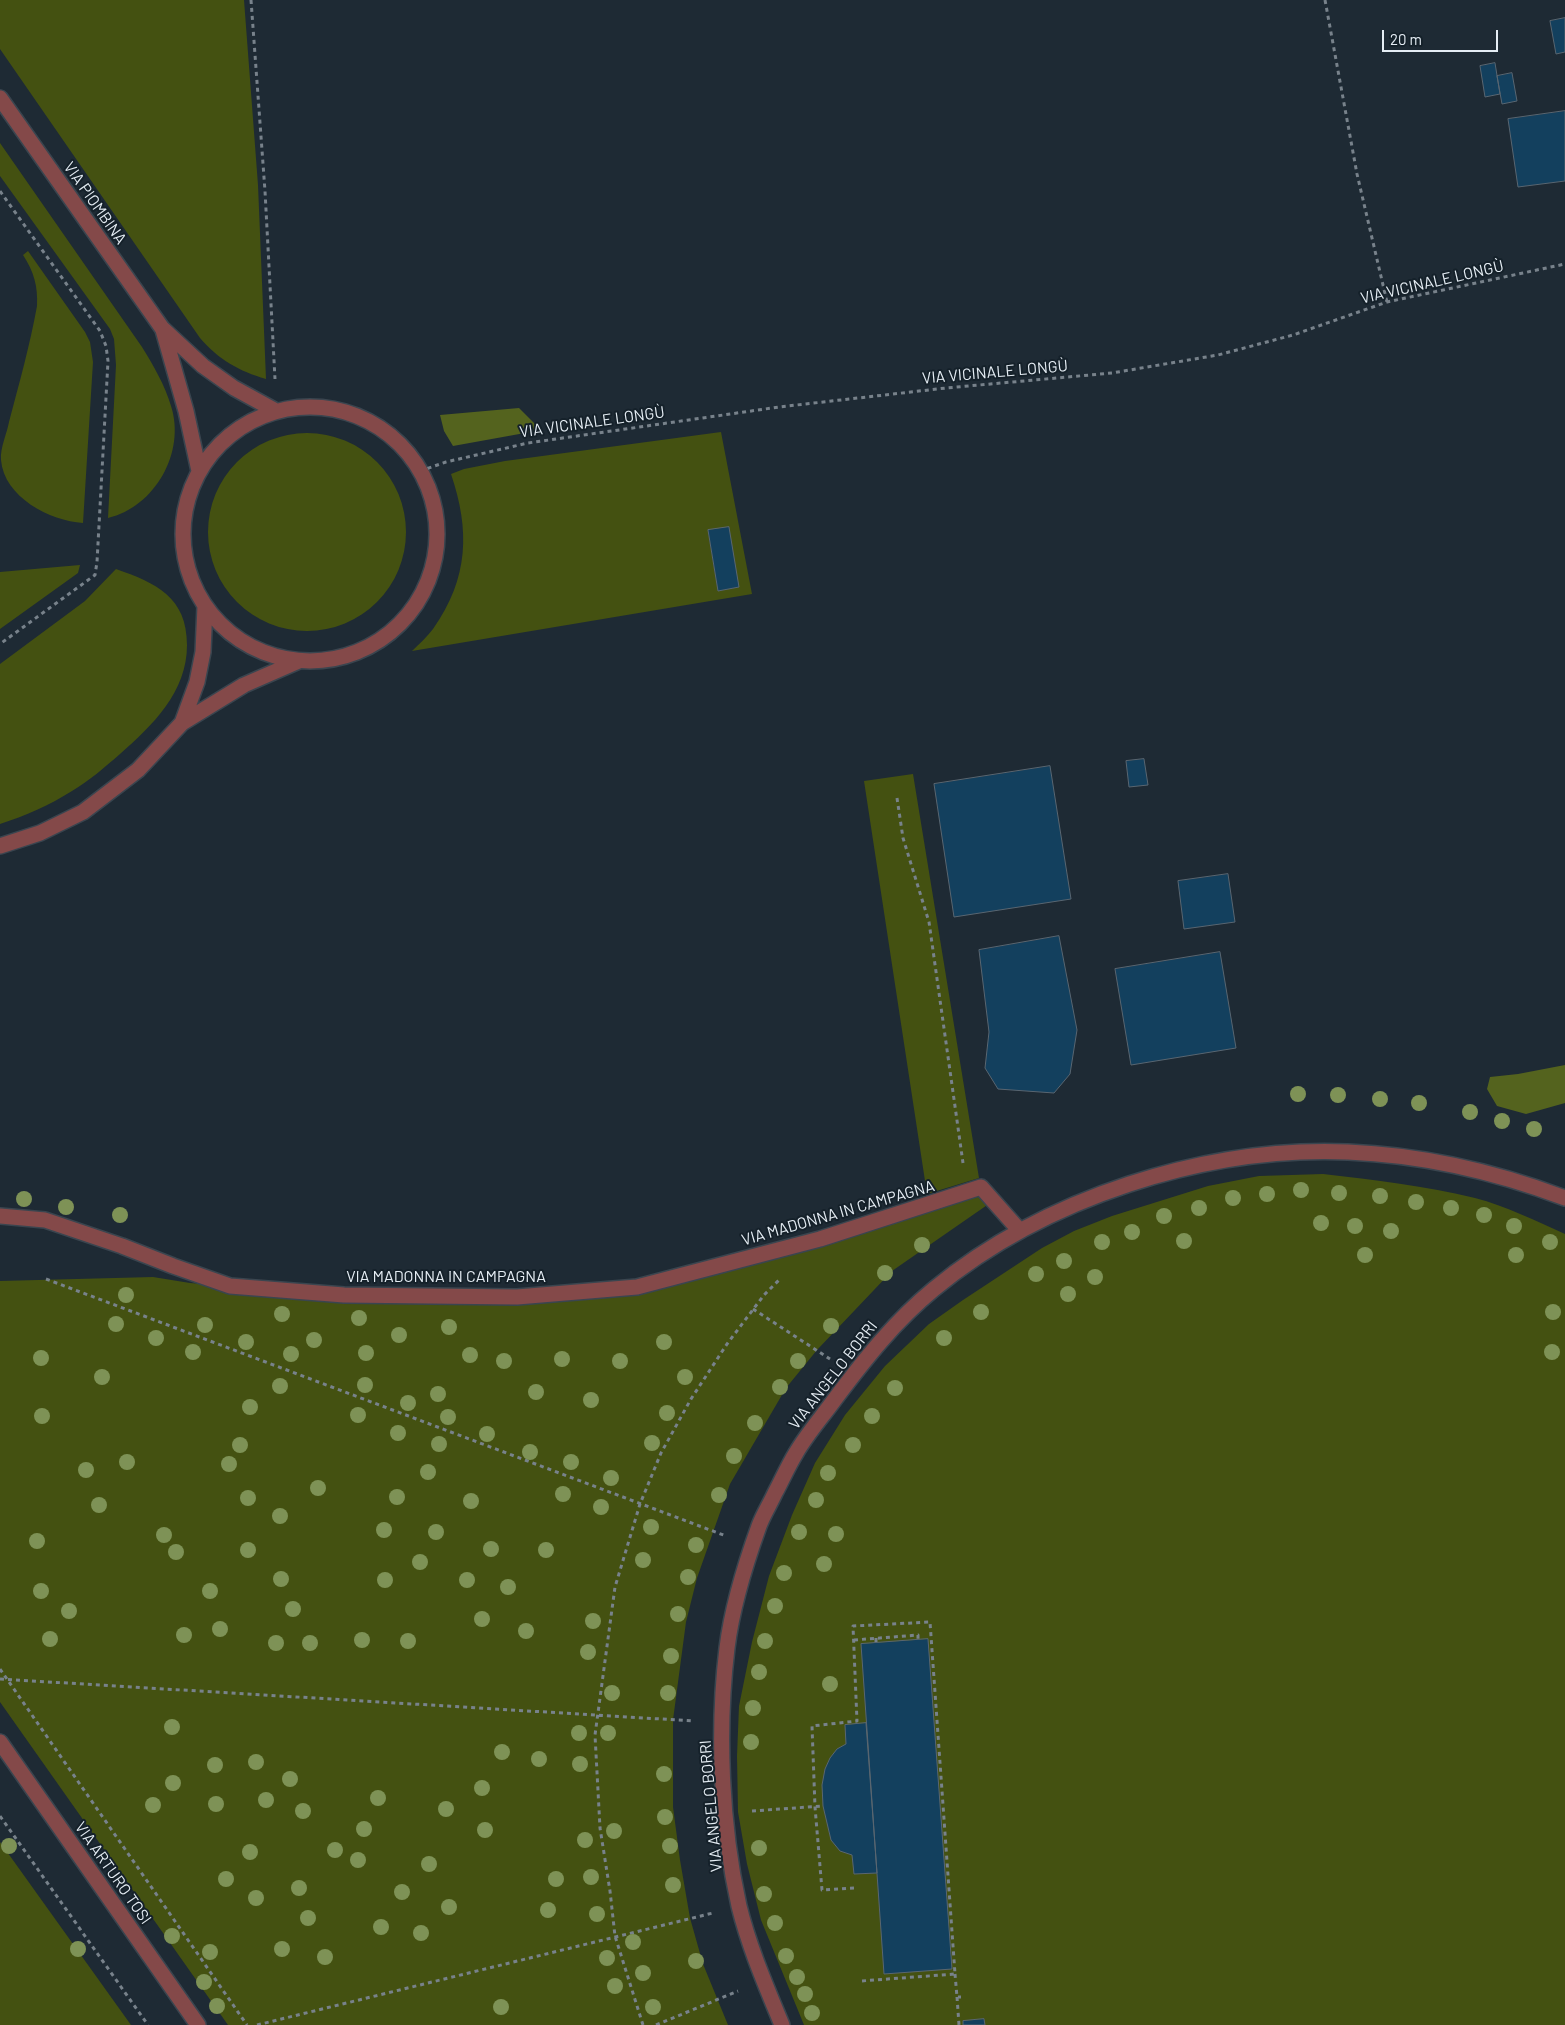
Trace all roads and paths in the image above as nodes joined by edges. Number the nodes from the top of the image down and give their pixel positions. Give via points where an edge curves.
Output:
1 (251, 0) edge
2 (1326, 0) edge
3 (0, 98) edge
4 (0, 191) edge
5 (1565, 264) edge
6 (1387, 302) junction
7 (162, 328) junction
8 (276, 411) junction
9 (199, 471) junction
10 (420, 471) junction
11 (204, 606) junction
12 (0, 644) edge
13 (299, 661) junction
14 (182, 723) junction
15 (897, 798) dead end
16 (0, 846) edge
17 (966, 1192) junction
18 (1565, 1198) edge
19 (0, 1216) edge
20 (1020, 1231) junction
21 (785, 1274) dead end
22 (46, 1279) dead end
23 (753, 1309) junction
24 (853, 1375) junction
25 (640, 1504) junction
26 (753, 1547) junction
27 (876, 1638) junction
28 (854, 1640) junction
29 (918, 1640) dead end
30 (876, 1643) dead end
31 (0, 1670) edge
32 (0, 1679) edge
33 (7, 1680) junction
34 (597, 1715) junction
35 (722, 1722) junction
36 (0, 1742) edge
37 (823, 1806) dead end
38 (816, 1807) junction
39 (726, 1814) junction
40 (0, 1816) edge
41 (854, 1888) dead end
42 (740, 1906) junction
43 (615, 1936) junction
44 (898, 1973) dead end
45 (955, 1974) junction
46 (898, 1978) junction
47 (764, 1980) junction
48 (861, 1981) dead end
49 (148, 2025) edge
50 (198, 2025) edge
51 (247, 2025) edge
52 (257, 2025) edge
53 (643, 2025) edge
54 (656, 2025) edge
55 (782, 2025) edge
56 (959, 2025) edge

1 - 8 path
2 - 6 path via 1357,174
3 - 7 street, VIA PIOMBINA
4 - 12 path via 100,331 108,360 95,574
5 - 6 path, VIA VICINALE LONGÙ
6 - 10 path, VIA VICINALE LONGÙ via 1293,334 1208,357 1112,374 779,406 528,443
7 - 8 street, VIA PIOMBINA via 203,366
7 - 9 street, VIA PIOMBINA
8 - 9 street via 246,424 219,445
8 - 10 street via 310,406 342,411 366,421 400,444
9 - 11 street via 188,494 182,524 184,555 192,584
10 - 13 street via 431,495 437,523 436,550 429,577 417,602 386,636 354,654
11 - 13 street via 223,628 246,644 272,656
11 - 14 street via 203,652 197,682
13 - 14 street via 244,685
14 - 16 street via 138,770 96,803 61,824
15 - 17 path via 903,838 929,922
17 - 19 street, VIA MADONNA IN CAMPAGNA via 820,1238 637,1287 517,1297 344,1295 230,1286 45,1220
17 - 20 street, VIA MADONNA IN CAMPAGNA via 981,1187
18 - 20 street, VIA ANGELO BORRI via 1440,1162 1381,1154 1320,1151 1229,1160 1150,1178 1095,1197
20 - 24 street, VIA ANGELO BORRI via 936,1287 880,1340
21 - 23 path
22 - 25 path
23 - 24 path
23 - 25 path via 691,1399 661,1453
24 - 26 street, VIA ANGELO BORRI via 796,1453 760,1522
25 - 26 path
25 - 34 path via 615,1587
26 - 35 street, VIA ANGELO BORRI via 727,1645
27 - 28 path
27 - 29 path via 918,1635
27 - 30 path
28 - 38 path via 857,1721 812,1726
28 - 45 path via 853,1626 930,1622
31 - 33 path
32 - 33 path
33 - 34 path
33 - 51 path
34 - 35 path
34 - 43 path via 595,1735 600,1828
35 - 39 street, VIA ANGELO BORRI
36 - 50 street, VIA ARTURO TOSI
37 - 38 path
38 - 39 path
38 - 41 path via 822,1890
39 - 42 street, VIA ANGELO BORRI
40 - 49 path
42 - 43 path
42 - 47 street, VIA ANGELO BORRI
43 - 52 path
43 - 53 path
44 - 46 path
45 - 46 path
45 - 56 path
46 - 48 path
47 - 54 path
47 - 55 street, VIA ANGELO BORRI

